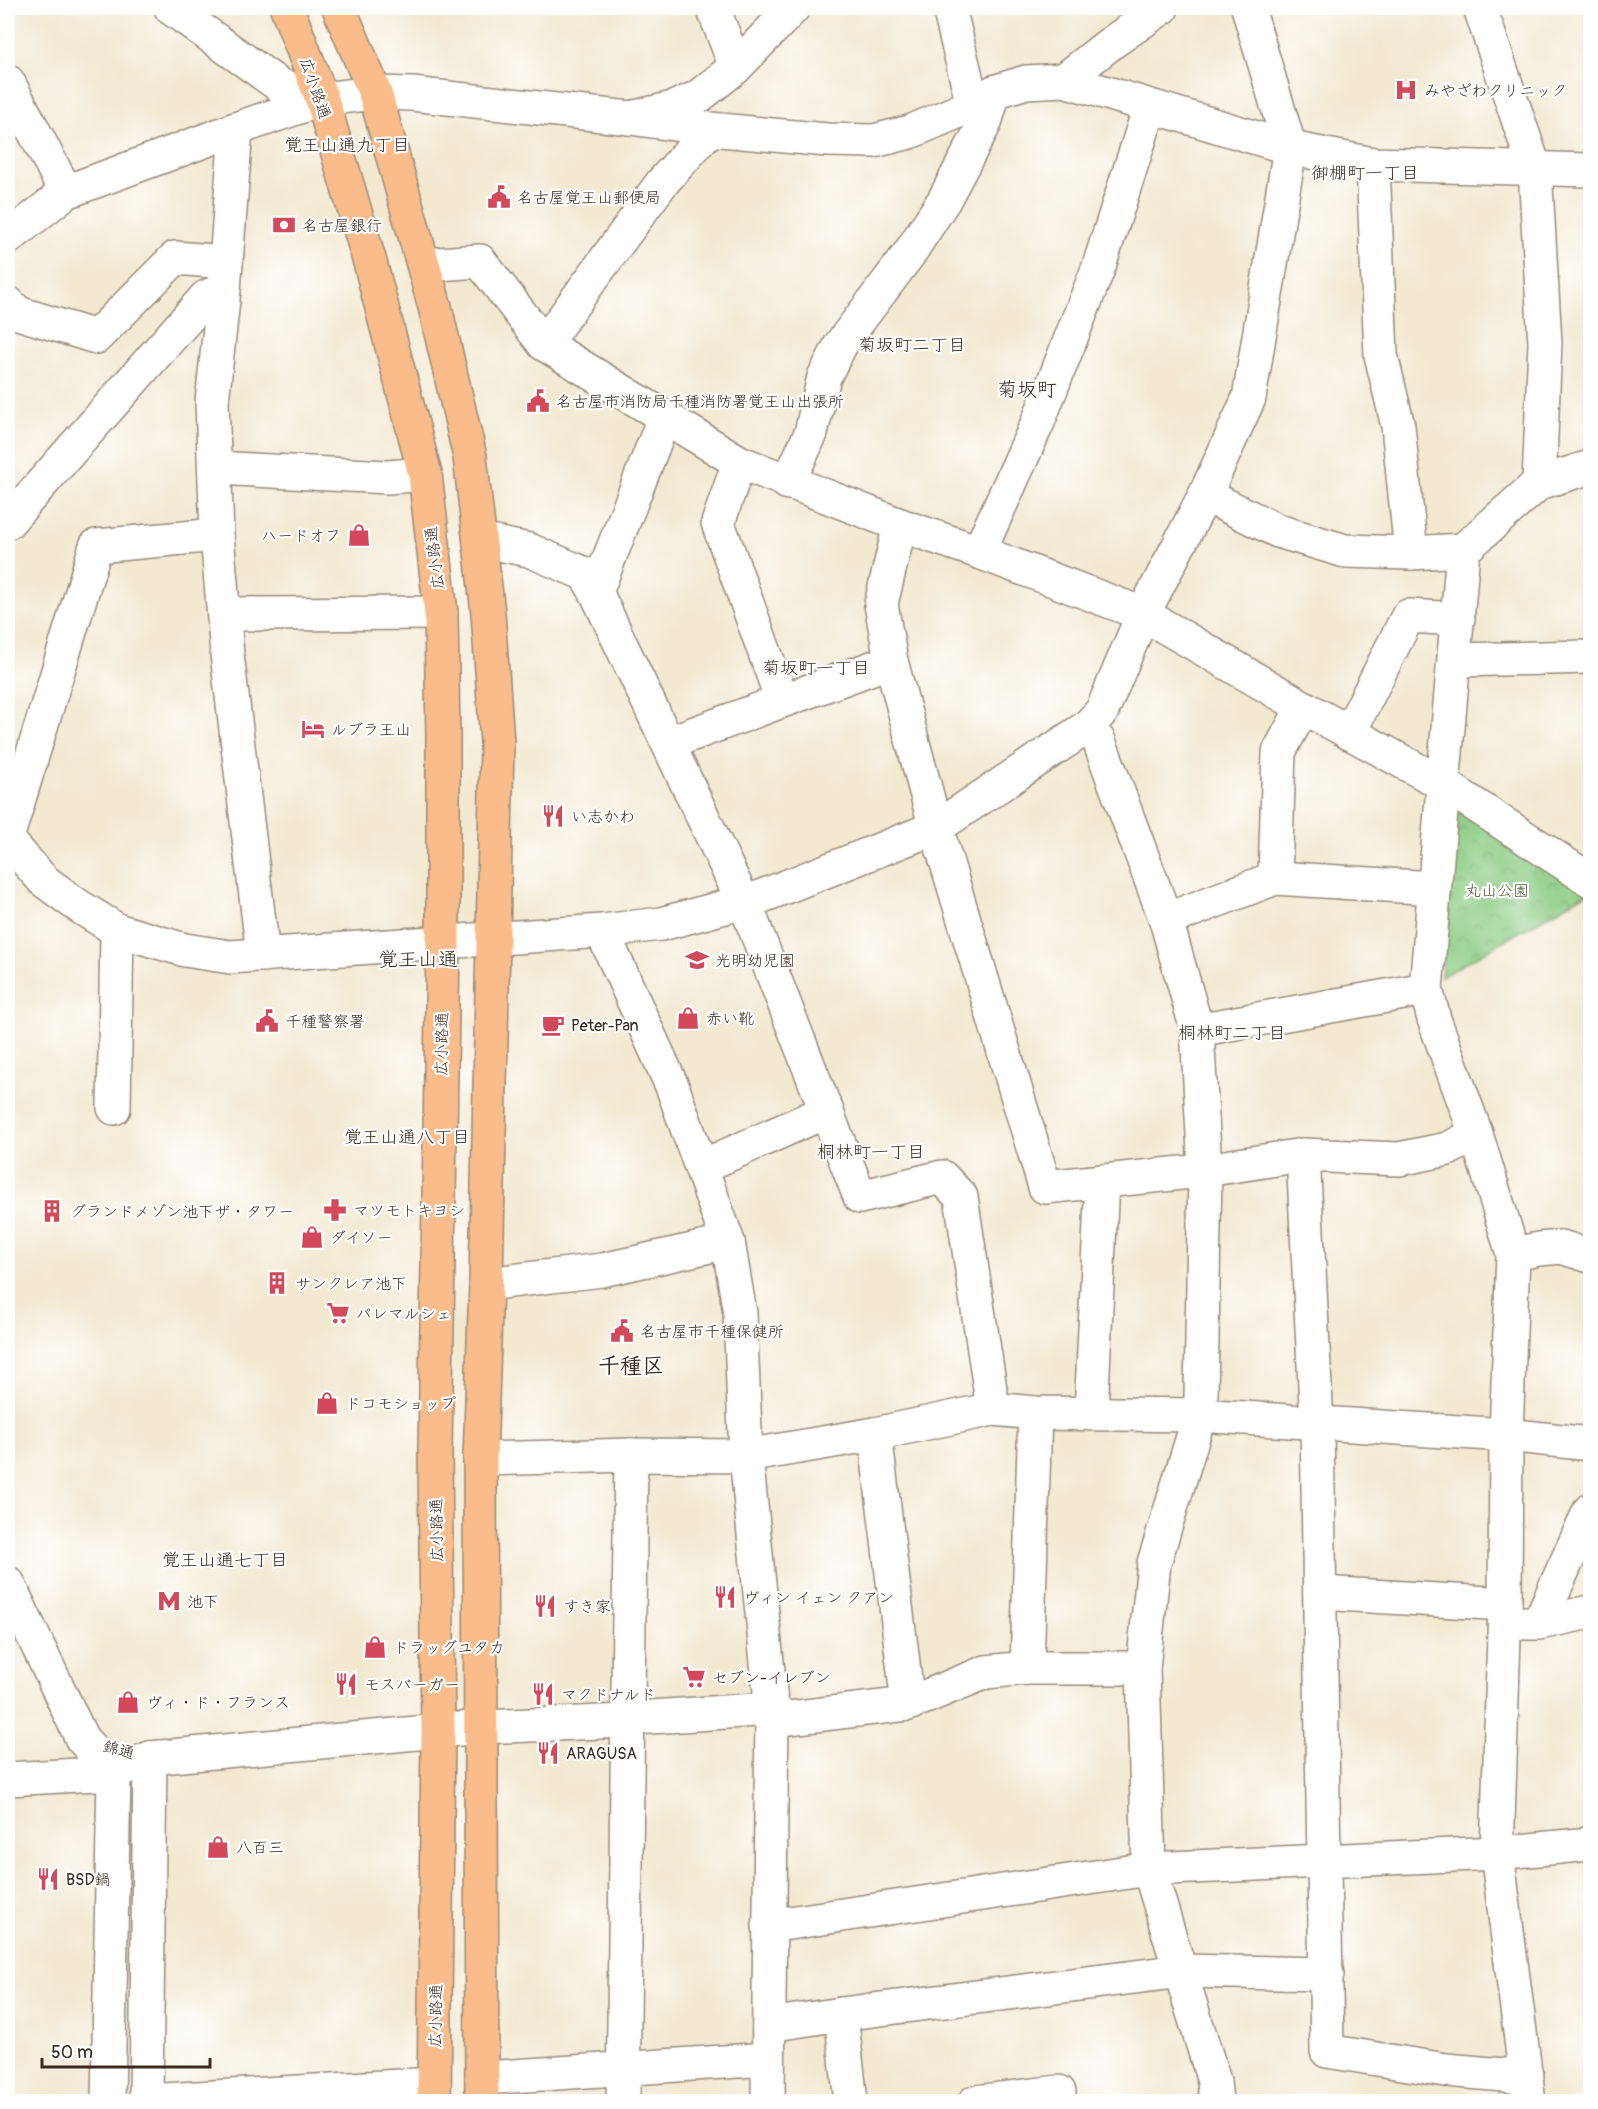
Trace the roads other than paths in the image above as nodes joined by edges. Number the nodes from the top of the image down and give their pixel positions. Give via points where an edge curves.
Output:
1 (171, 8) edge
2 (287, 8) edge
3 (339, 8) edge
4 (713, 8) edge
5 (793, 8) edge
6 (949, 8) edge
7 (1162, 8) edge
8 (1248, 8) edge
9 (1480, 8) edge
10 (736, 67) junction
11 (1064, 80) junction
12 (8, 82) edge
13 (375, 93) junction
14 (322, 99) junction
15 (983, 99) junction
16 (1150, 106) junction
17 (630, 118) junction
18 (236, 129) junction
19 (710, 129) junction
20 (1290, 148) junction
21 (1373, 164) junction
22 (1535, 169) junction
23 (1590, 170) edge
24 (66, 192) junction
25 (8, 238) edge
26 (424, 265) junction
27 (225, 276) junction
28 (8, 303) edge
29 (544, 344) junction
30 (662, 417) junction
31 (739, 462) junction
32 (1590, 467) edge
33 (214, 468) junction
34 (425, 474) junction
35 (788, 483) junction
36 (1539, 483) junction
37 (1205, 495) junction
38 (8, 522) edge
39 (900, 525) junction
40 (218, 536) junction
41 (480, 540) junction
42 (1463, 550) junction
43 (979, 552) junction
44 (1411, 553) junction
45 (596, 592) junction
46 (441, 613) junction
47 (224, 614) junction
48 (1143, 614) junction
49 (1458, 620) junction
50 (1590, 657) edge
51 (1455, 660) junction
52 (891, 661) junction
53 (782, 700) junction
54 (1303, 707) junction
55 (1087, 726) junction
56 (1349, 733) junction
57 (668, 744) junction
58 (1443, 784) junction
59 (937, 827) junction
60 (8, 835) edge
61 (8, 840) edge
62 (1275, 878) junction
63 (1590, 880) edge
64 (1434, 888) junction
65 (742, 902) junction
66 (1166, 920) junction
67 (117, 930) junction
68 (602, 931) junction
69 (494, 939) junction
70 (443, 943) junction
71 (263, 955) junction
72 (1426, 989) junction
73 (1197, 1030) junction
74 (114, 1108) dead end
75 (827, 1111) junction
76 (1476, 1134) junction
77 (1303, 1155) junction
78 (701, 1167) junction
79 (1205, 1169) junction
80 (1102, 1181) junction
81 (729, 1242) junction
82 (1513, 1254) junction
83 (1590, 1256) edge
84 (486, 1284) junction
85 (993, 1409) junction
86 (1035, 1413) junction
87 (1091, 1413) junction
88 (1198, 1415) junction
89 (1317, 1424) junction
90 (875, 1434) junction
91 (1506, 1435) junction
92 (1590, 1444) edge
93 (631, 1455) junction
94 (746, 1456) junction
95 (480, 1459) junction
96 (1590, 1510) edge
97 (8, 1583) edge
98 (1321, 1593) junction
99 (1590, 1612) edge
100 (1504, 1613) junction
101 (1539, 1623) junction
102 (1027, 1668) junction
103 (1143, 1668) junction
104 (908, 1704) junction
105 (772, 1711) junction
106 (626, 1721) junction
107 (481, 1727) junction
108 (438, 1731) junction
109 (82, 1739) junction
110 (150, 1758) junction
111 (114, 1773) junction
112 (66, 1775) junction
113 (8, 1779) edge
114 (1590, 1844) edge
115 (1497, 1853) junction
116 (1325, 1862) junction
117 (1149, 1869) junction
118 (769, 1926) junction
119 (1182, 1971) junction
120 (1326, 1974) junction
121 (841, 2014) junction
122 (769, 2025) junction
123 (768, 2059) junction
124 (623, 2069) junction
125 (1528, 2089) edge
126 (482, 2090) edge
127 (1059, 2092) dead end
128 (434, 2093) edge
129 (280, 2097) edge
130 (146, 2101) edge
131 (108, 2102) edge
132 (623, 2102) edge
133 (768, 2102) edge
134 (851, 2102) edge
135 (975, 2102) edge
136 (1216, 2102) edge

1 - 14 street via 279,85
2 - 14 main road, 広小路通
3 - 13 main road
4 - 10 street
5 - 10 street
6 - 15 street
7 - 11 street
8 - 20 street
9 - 22 street
10 - 17 street via 698,97 673,108
11 - 15 street via 1026,82
11 - 16 street
12 - 24 street
13 - 14 street
13 - 17 street
13 - 26 main road
14 - 18 street
14 - 34 main road, 広小路通 via 371,266
15 - 19 street via 910,132 873,141
15 - 35 street via 985,123 944,200 841,344 824,377 812,433
16 - 20 street
16 - 43 street via 1093,279 1038,422
17 - 19 street
18 - 24 street
18 - 27 street
19 - 29 street via 661,184
20 - 21 street
20 - 37 street via 1249,398
21 - 22 street
21 - 44 street via 1381,355 1398,426
22 - 23 street
22 - 36 street via 1545,343
24 - 25 street
26 - 29 street via 480,261
26 - 41 main road via 470,457
27 - 28 street via 175,258 96,337 18,314
27 - 33 street via 212,402
27 - 38 street
29 - 30 street
30 - 31 street
30 - 45 street
31 - 35 street
31 - 53 street via 718,523
32 - 36 street
33 - 34 street via 388,477
33 - 40 street
34 - 46 main road, 広小路通
35 - 39 street
36 - 42 street
37 - 44 street via 1278,531 1345,551
37 - 48 street
39 - 43 street
39 - 52 street via 881,604
40 - 47 street
40 - 60 street via 96,546
41 - 45 street via 529,550 585,574
41 - 69 main road via 497,742
42 - 44 street
42 - 49 street
43 - 48 street
45 - 57 street
46 - 47 street
46 - 70 main road, 広小路通
47 - 71 street
48 - 54 street
48 - 55 street via 1102,711
49 - 51 street
49 - 56 street via 1408,616
50 - 51 street
51 - 58 street
52 - 53 street
52 - 59 street
53 - 57 street
54 - 56 street
54 - 62 street via 1278,752
55 - 59 street
55 - 66 street via 1099,741
56 - 58 street
57 - 65 street
58 - 63 street
58 - 64 street
59 - 65 street
59 - 80 street via 1045,1187
61 - 67 street via 44,880
62 - 64 street
62 - 66 street
64 - 72 street
65 - 68 street via 661,924
65 - 75 street
66 - 73 street
67 - 71 street via 185,950 230,957
67 - 74 street
68 - 69 street
68 - 78 street via 672,1086
69 - 70 street
69 - 84 main road
70 - 71 street
70 - 108 main road, 広小路通 via 435,1453
72 - 73 street
72 - 76 street
73 - 79 street
75 - 78 street
75 - 85 street via 860,1197 942,1177 961,1197
76 - 77 street via 1448,1149 1399,1159
76 - 82 street
77 - 79 street
77 - 89 street
78 - 81 street
79 - 80 street
79 - 88 street
80 - 87 street
81 - 84 street via 602,1270
81 - 94 street via 740,1313
82 - 83 street via 1561,1247
82 - 91 street
84 - 95 main road
85 - 86 street
85 - 90 street
86 - 87 street
86 - 102 street
87 - 88 street
88 - 89 street
88 - 103 street via 1154,1563
89 - 91 street
89 - 98 street
90 - 94 street
90 - 104 street
91 - 92 street
91 - 100 street
93 - 94 street
93 - 95 street
93 - 106 street
94 - 105 street
95 - 107 main road
96 - 101 street
97 - 109 street
98 - 100 street
98 - 116 street
99 - 101 street
100 - 101 street
100 - 115 street
102 - 103 street
102 - 104 street via 986,1672
103 - 117 street
104 - 105 street via 789,1719
105 - 106 street
105 - 118 street
106 - 107 street
106 - 124 street
107 - 108 street
107 - 126 main road
108 - 110 street
108 - 128 main road, 広小路通
109 - 110 street, 錦通
109 - 111 street, 錦通
109 - 112 street
110 - 111 street
110 - 130 street, 錦通
111 - 112 street
111 - 131 street, 錦通
112 - 113 street
114 - 115 street
115 - 116 street
115 - 125 street
116 - 117 street
116 - 120 street
117 - 118 street
117 - 119 street
118 - 122 street
119 - 120 street
119 - 121 street
119 - 136 street via 1214,2081
120 - 125 street via 1327,2051 1446,2070
121 - 122 street
121 - 134 street
122 - 123 street
123 - 124 street
123 - 133 street
124 - 126 street
124 - 132 street
127 - 135 street
128 - 129 street
129 - 130 street

